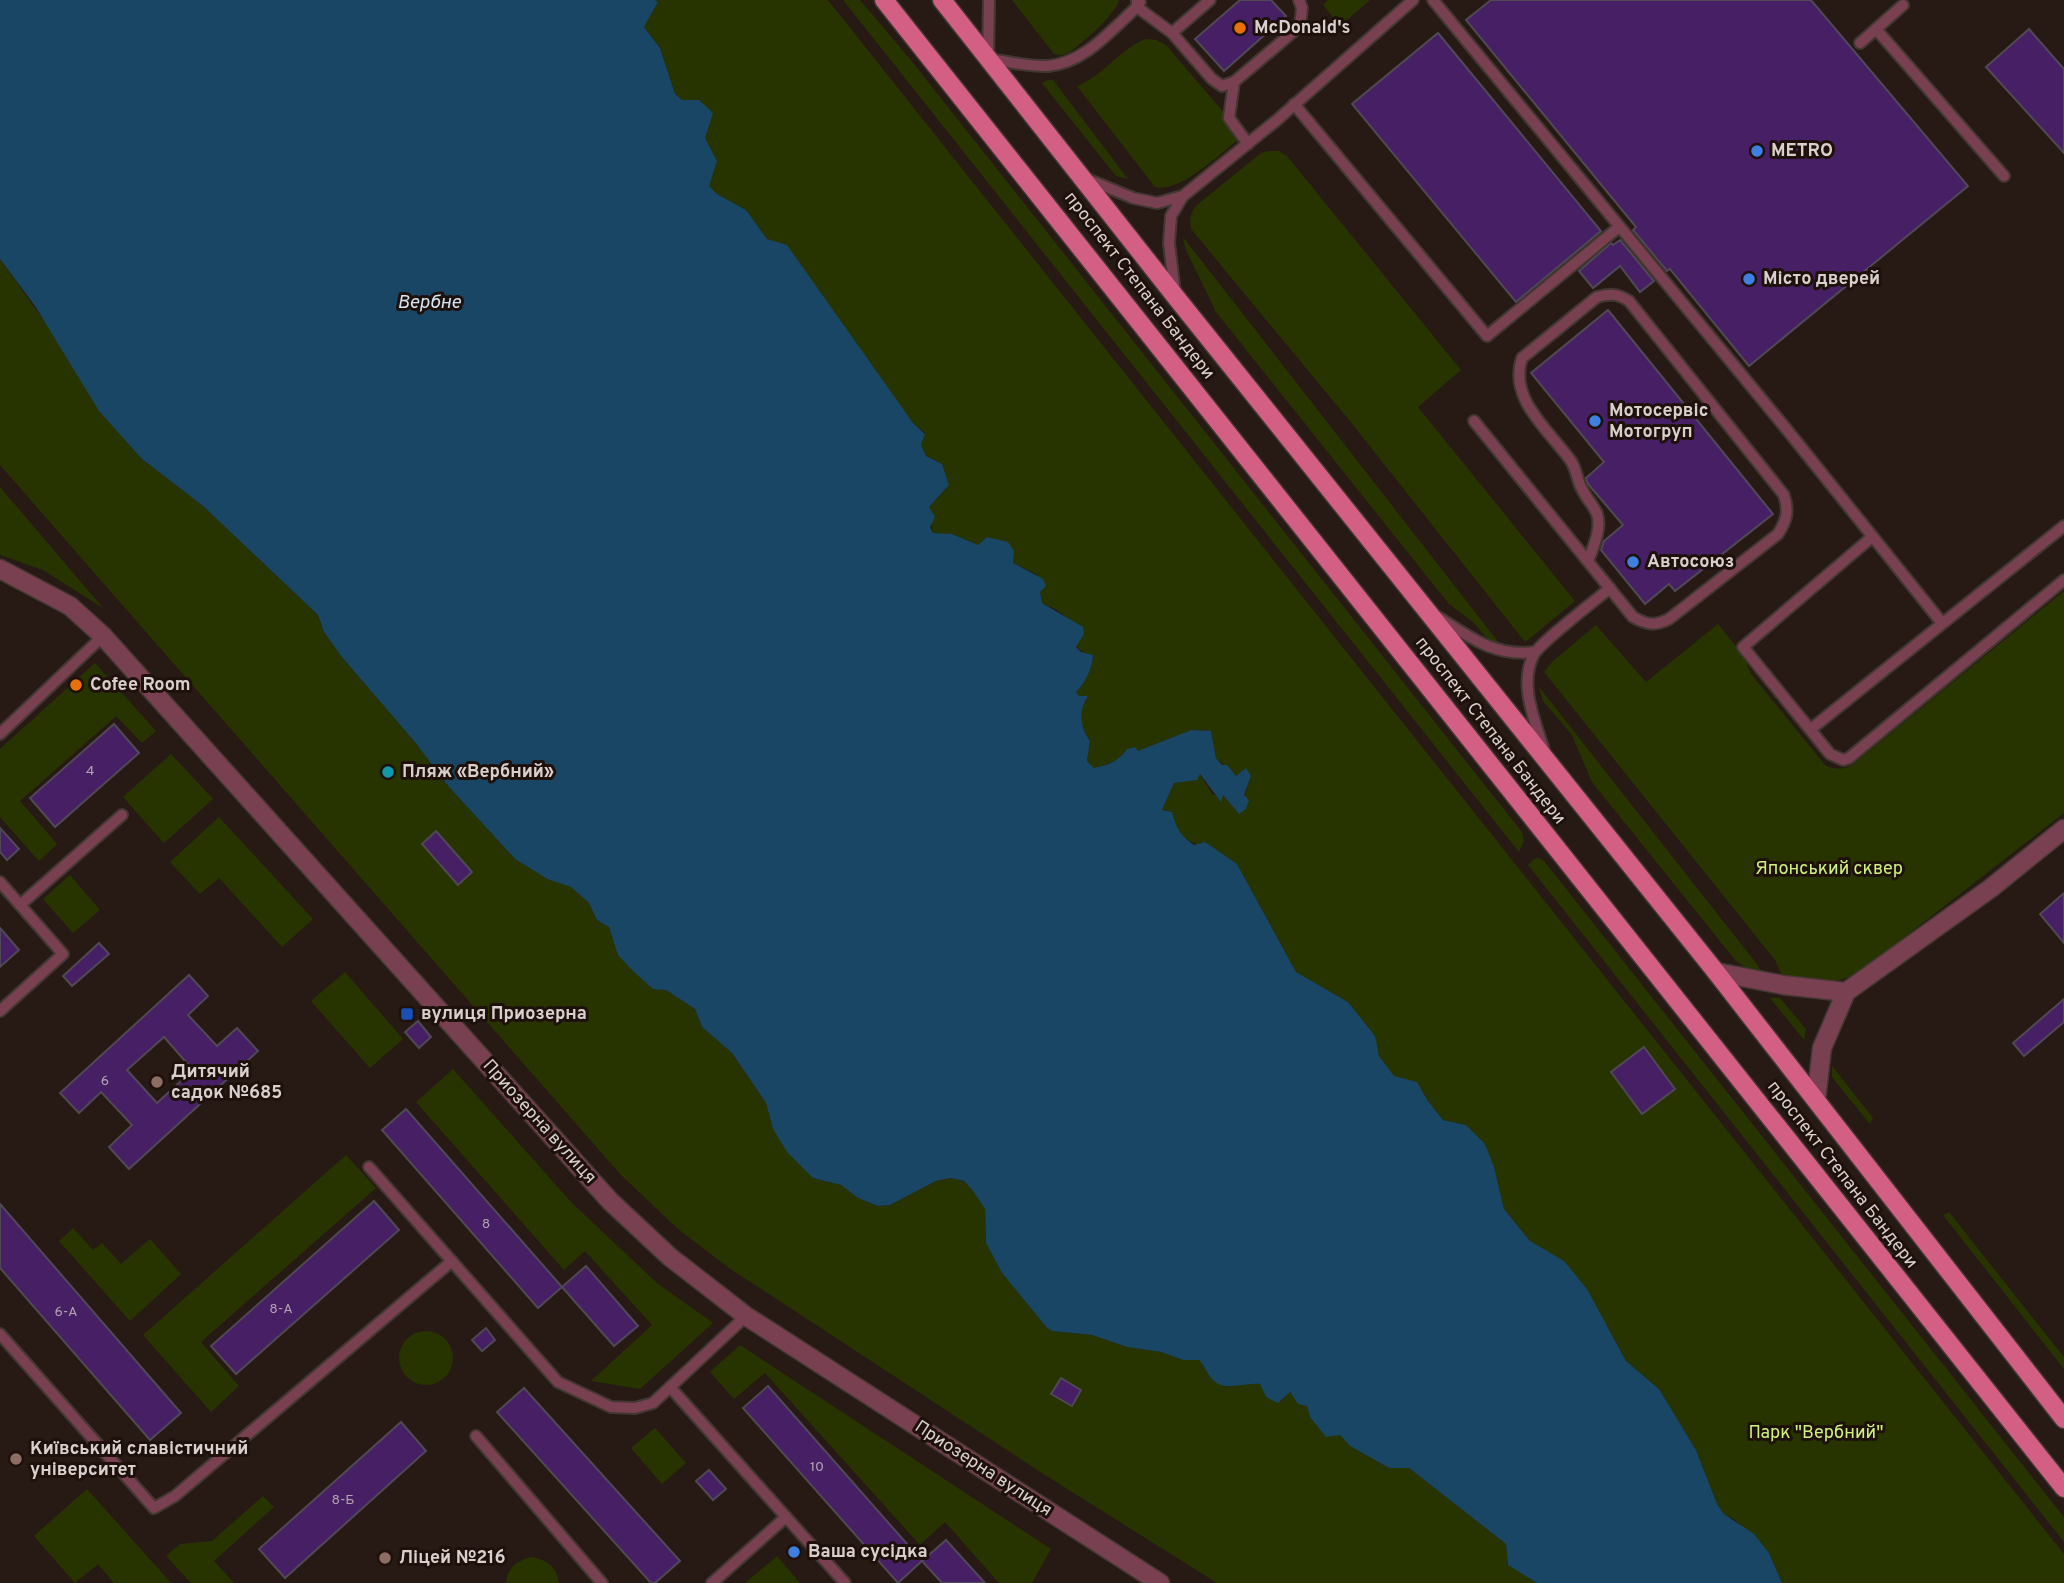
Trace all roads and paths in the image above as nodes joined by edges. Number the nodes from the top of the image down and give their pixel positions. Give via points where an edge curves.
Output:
1 (884, 0) edge
2 (942, 0) edge
3 (989, 0) edge
4 (1210, 0) edge
5 (1299, 0) edge
6 (1413, 0) edge
7 (1433, 0) edge
8 (1139, 2) edge
9 (1903, 5) dead end
10 (1876, 29) junction
11 (1172, 33) junction
12 (1860, 43) dead end
13 (988, 59) junction
14 (1234, 82) junction
15 (1294, 104) junction
16 (1248, 144) junction
17 (1080, 176) junction
18 (2004, 176) dead end
19 (1183, 196) junction
20 (1619, 227) junction
21 (1175, 296) junction
22 (1474, 421) dead end
23 (2064, 526) edge
24 (1872, 537) junction
25 (1588, 561) junction
26 (0, 569) edge
27 (2064, 580) edge
28 (1610, 588) junction
29 (1427, 610) junction
30 (1942, 623) junction
31 (103, 636) junction
32 (1534, 652) junction
33 (1811, 729) junction
34 (0, 734) edge
35 (1547, 759) junction
36 (121, 815) dead end
37 (2064, 829) edge
38 (0, 882) edge
39 (20, 905) junction
40 (1716, 972) junction
41 (1846, 992) junction
42 (0, 1011) edge
43 (1816, 1100) junction
44 (369, 1167) dead end
45 (452, 1261) junction
46 (746, 1316) junction
47 (0, 1334) edge
48 (670, 1387) junction
49 (2064, 1419) edge
50 (476, 1436) dead end
51 (2064, 1488) edge
52 (786, 1517) junction
53 (602, 1583) edge
54 (712, 1583) edge
55 (845, 1583) edge
56 (1160, 1583) edge

1 - 51 main road, проспект Степана Бандери
2 - 13 main road, проспект Степана Бандери
3 - 13 lane
4 - 11 lane
5 - 14 lane via 1303,8 1300,26
6 - 15 lane
7 - 20 lane
8 - 11 lane
8 - 13 lane via 1086,53 1072,60 1048,66
9 - 10 lane
10 - 12 lane
10 - 18 lane
11 - 14 lane via 1212,79 1222,86
13 - 17 main road, проспект Степана Бандери
14 - 16 lane via 1229,118
15 - 16 lane
15 - 20 lane via 1487,336
16 - 19 lane
17 - 19 lane via 1133,198 1160,203
17 - 21 main road, проспект Степана Бандери
19 - 21 lane via 1171,216 1168,243
20 - 24 lane
21 - 29 main road, проспект Степана Бандери
22 - 25 lane
23 - 30 lane
24 - 30 lane
24 - 33 lane via 1744,647
25 - 28 lane
25 - 28 lane via 1598,515 1581,489 1573,464 1524,401 1518,369 1522,358 1597,297 1620,295 1784,495 1788,507 1778,534 1657,625 1633,617
26 - 31 street, Приозерна вулиця via 71,606
27 - 33 lane via 1849,758 1830,754
28 - 32 lane
29 - 32 lane via 1485,647
29 - 35 main road, проспект Степана Бандери
30 - 33 lane
31 - 34 lane
31 - 46 street, Приозерна вулиця via 610,1201 670,1257
32 - 35 lane via 1527,684
35 - 40 main road, проспект Степана Бандери
36 - 39 lane
37 - 41 street via 1991,888
38 - 39 lane
39 - 42 lane via 63,954
40 - 41 street
40 - 43 main road, проспект Степана Бандери
41 - 43 street via 1822,1048
43 - 49 main road, проспект Степана Бандери
44 - 45 lane
45 - 47 lane via 175,1496 154,1508
45 - 48 lane via 558,1381 611,1407 653,1403
46 - 48 lane
46 - 56 street, Приозерна вулиця
48 - 52 lane
50 - 53 lane
52 - 54 lane
52 - 55 lane

